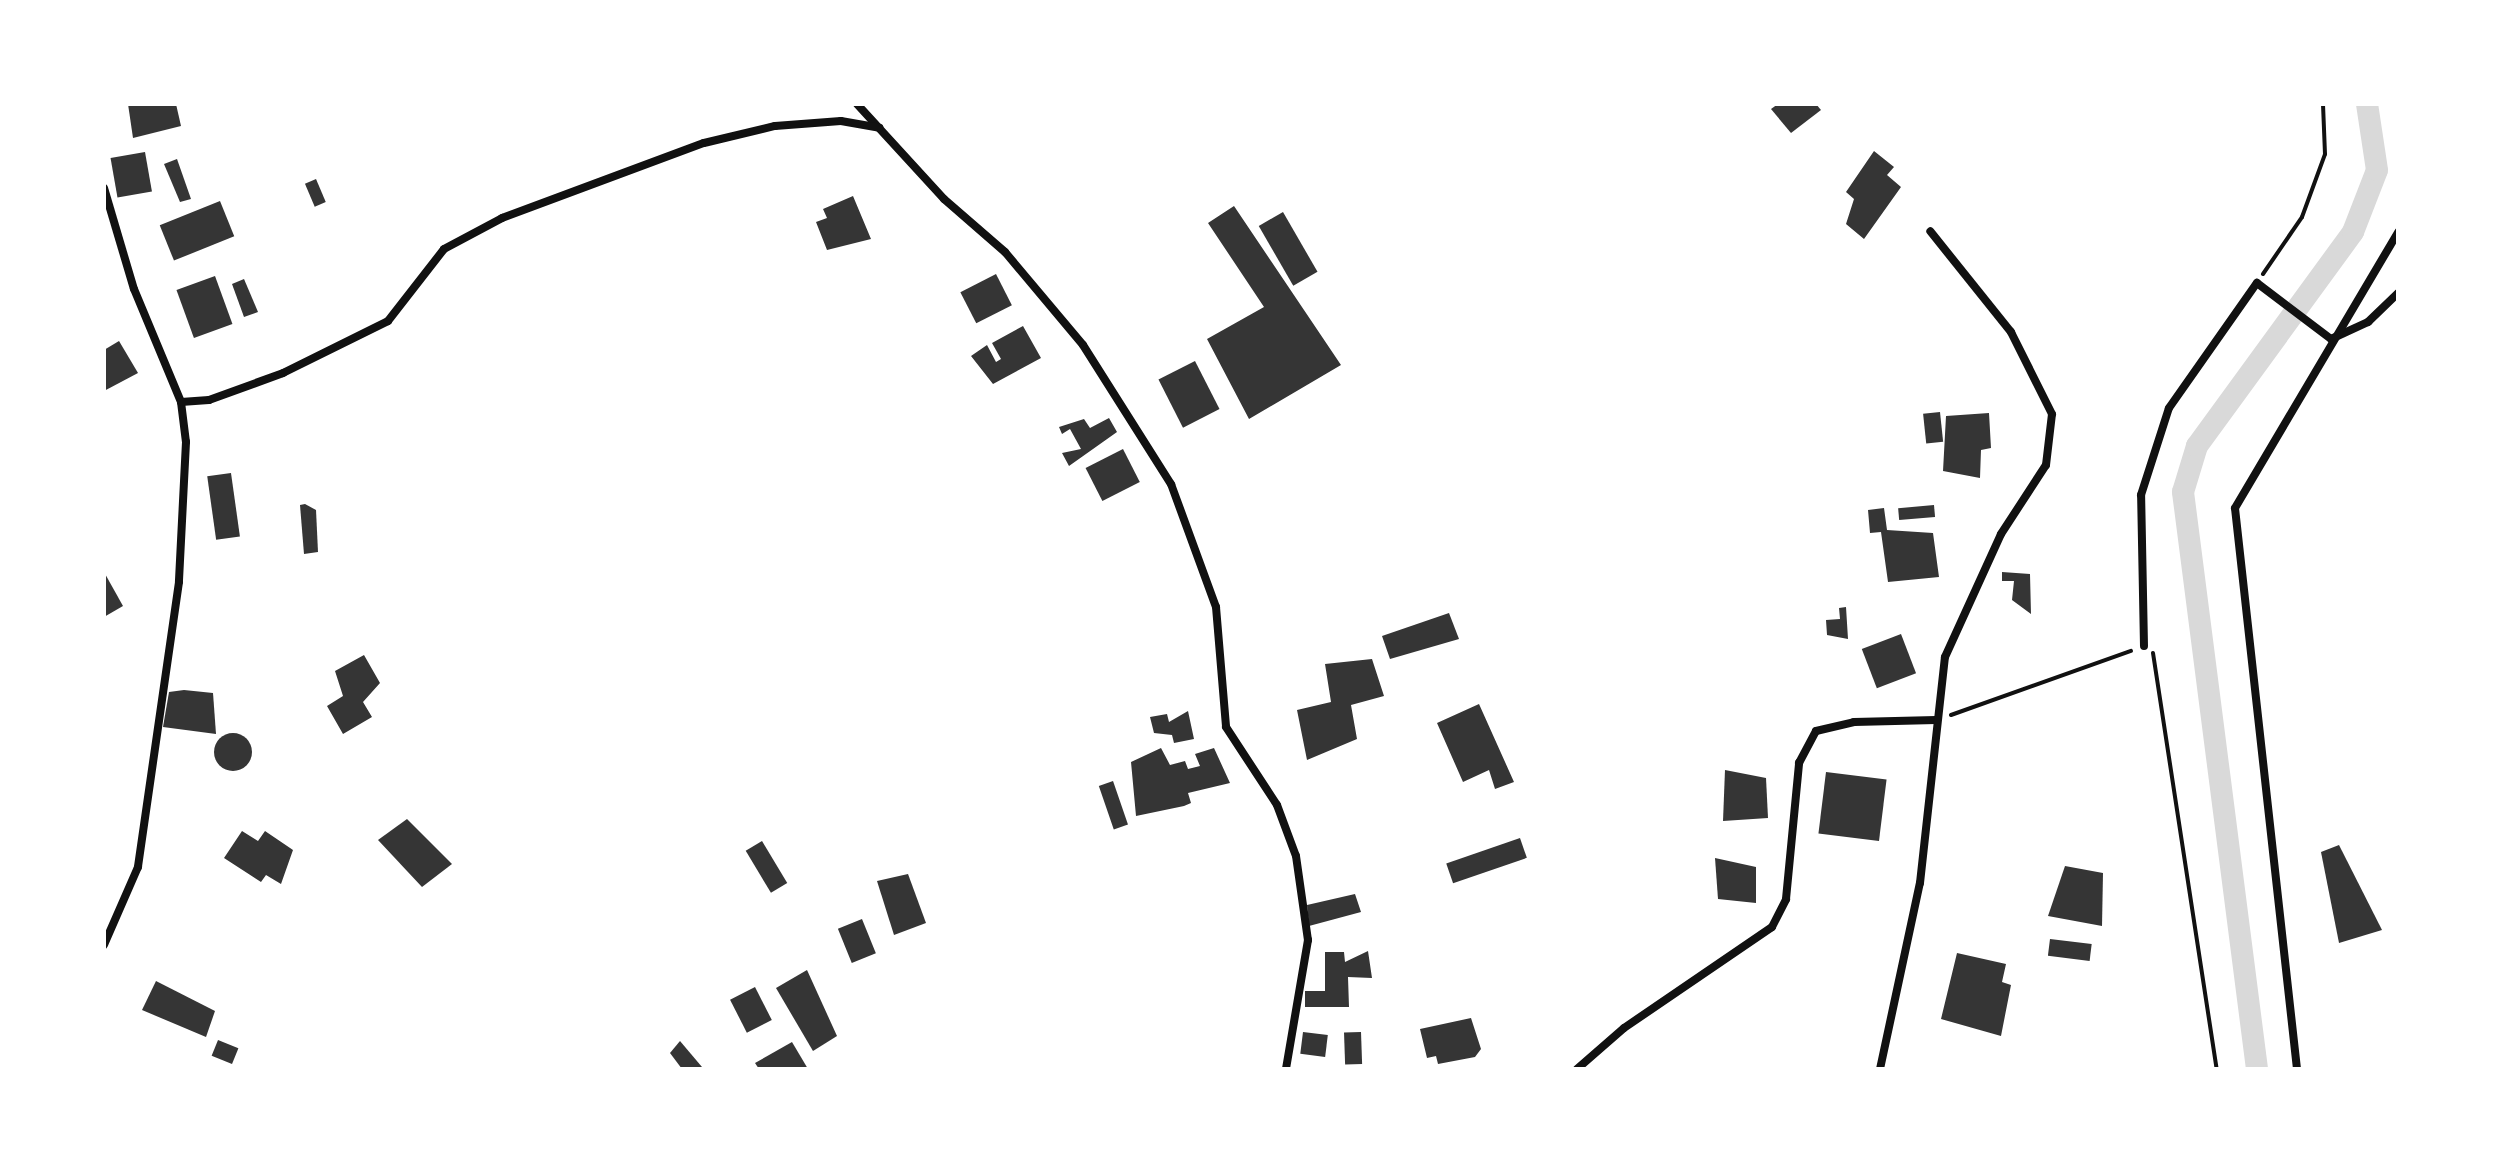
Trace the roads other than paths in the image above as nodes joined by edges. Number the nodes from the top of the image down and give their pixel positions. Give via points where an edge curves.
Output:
1 (857, 104) edge
2 (879, 128) junction
3 (104, 188) edge
4 (1930, 231) dead end
5 (2398, 232) edge
6 (2398, 293) edge
7 (2331, 339) junction
8 (181, 402) junction
9 (2144, 646) road end
10 (1936, 720) junction
11 (104, 945) edge
12 (1286, 1069) edge
13 (1577, 1069) edge
14 (1880, 1069) edge
15 (2297, 1069) edge

1 - 2 street
2 - 8 street via 841,121 775,126 704,143 502,218 444,249 388,321 283,373 209,400
2 - 12 street via 1005,252 1083,345 1139,426 1198,544 1216,607 1226,727 1277,805 1296,856 1308,940
3 - 8 street via 134,289
4 - 10 street via 2011,332 2052,414 2046,465 2001,534 1949,642
5 - 7 street
6 - 7 street via 2368,322
7 - 9 street via 2257,283 2169,408 2141,495
7 - 15 street via 2235,508
8 - 11 street via 179,582 138,867
10 - 13 street via 1854,722 1816,731 1799,763 1786,899 1772,927 1624,1028
10 - 14 street via 1920,883

